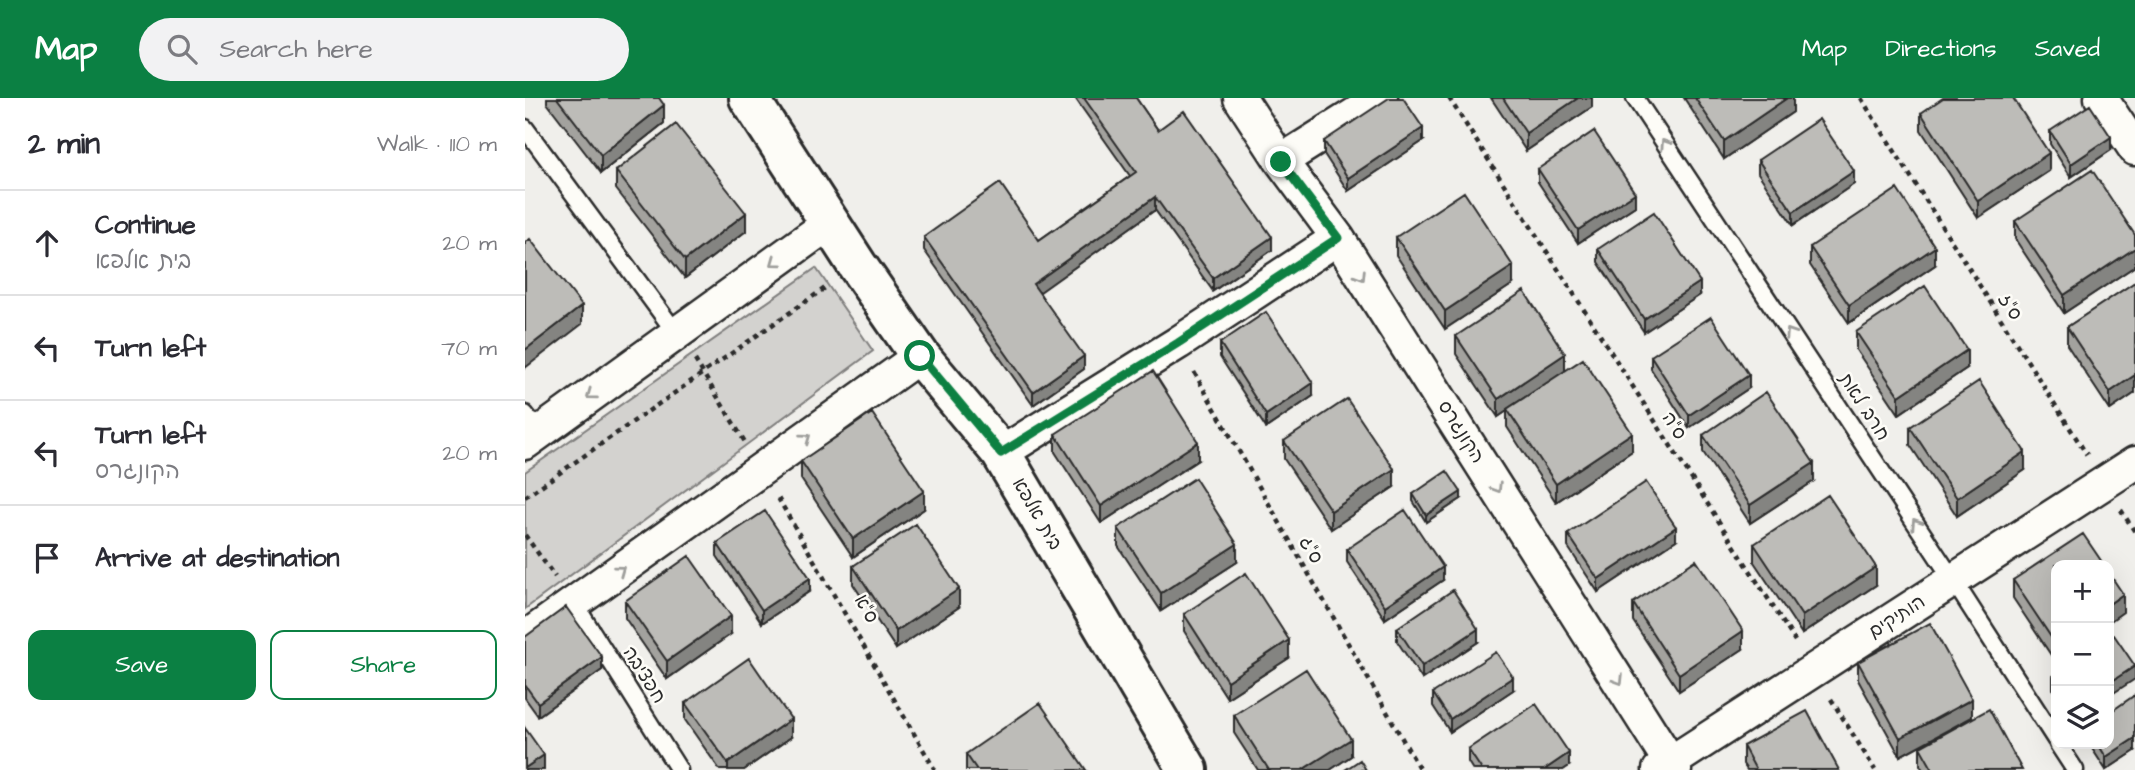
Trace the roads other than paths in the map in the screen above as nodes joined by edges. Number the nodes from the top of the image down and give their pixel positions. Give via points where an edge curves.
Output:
1 (749, 98) edge
2 (1240, 98) edge
3 (1381, 98) edge
4 (1635, 98) edge
5 (2101, 98) edge
6 (525, 128) edge
7 (2135, 149) edge
8 (1281, 162) junction
9 (831, 222) junction
10 (1338, 238) junction
11 (676, 333) junction
12 (920, 356) junction
13 (530, 430) edge
14 (1001, 453) junction
15 (2135, 463) edge
16 (1954, 580) junction
17 (574, 603) junction
18 (525, 638) edge
19 (2051, 733) edge
20 (2062, 749) edge
21 (1668, 767) edge
22 (680, 770) edge
23 (1188, 770) edge
24 (2075, 770) edge

1 - 9 street, בית אלפא
2 - 8 street, הקונגרס
3 - 8 street
16 -> 4 lane, חרב לאת
5 - 7 street
6 - 11 lane
8 - 10 street, הקונגרס
9 -> 11 street
9 - 12 street, בית אלפא
10 - 14 street
10 -> 21 street, הקונגרס
11 -> 13 street
12 - 14 street, בית אלפא
17 -> 12 street
14 - 23 street, בית אלפא
15 - 16 street, הותיקים
16 - 19 lane, חרב לאת
16 - 21 street, הותיקים
17 - 18 street
17 - 22 lane, חפציבה
20 - 24 lane, חרב לאת

